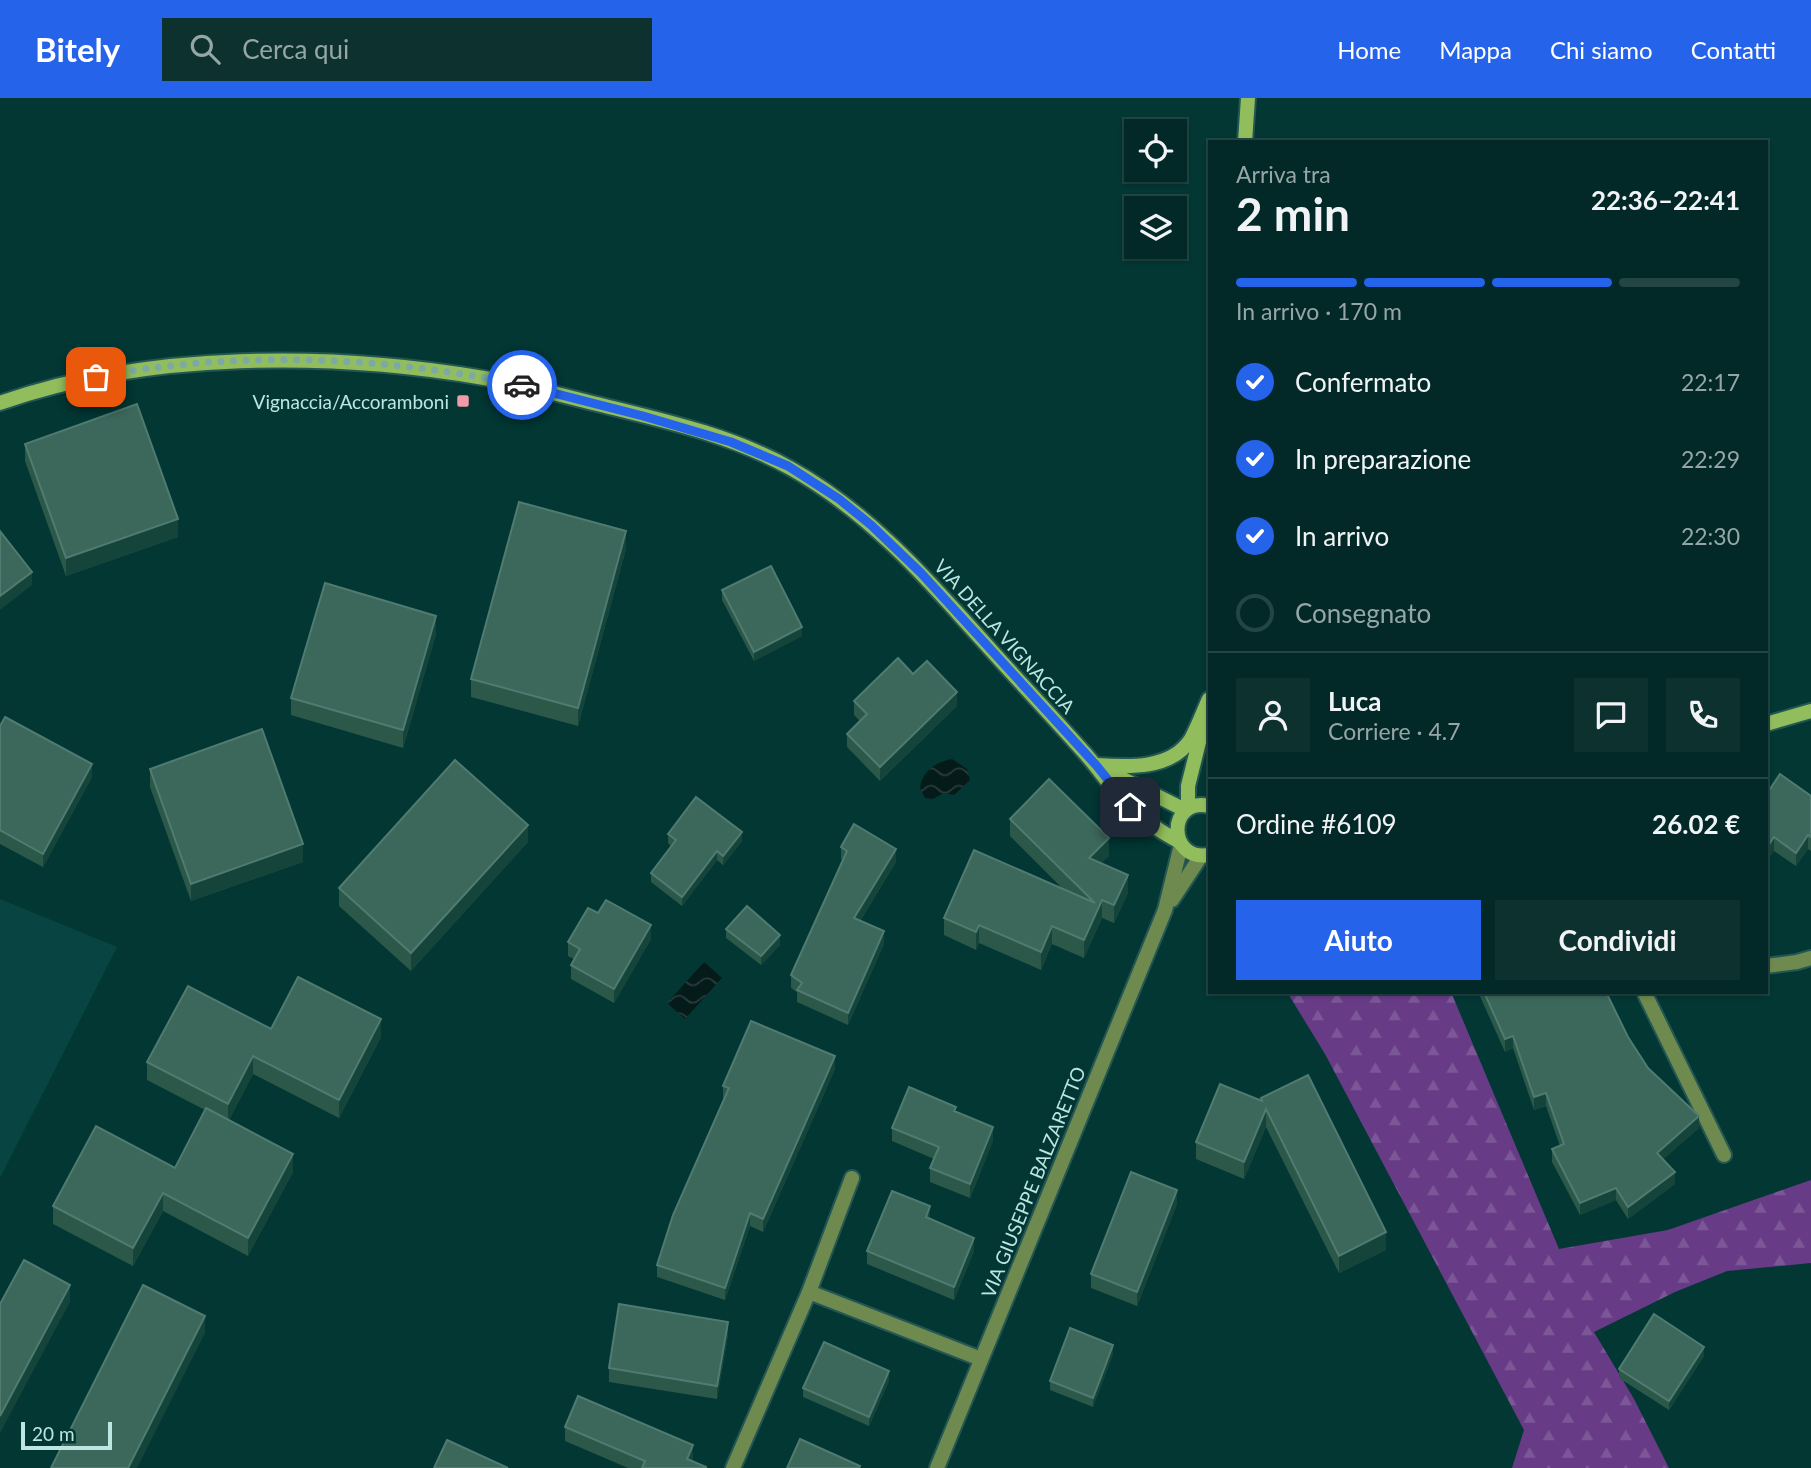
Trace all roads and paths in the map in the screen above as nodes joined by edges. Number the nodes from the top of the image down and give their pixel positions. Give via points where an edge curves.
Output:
1 (1248, 98) edge
2 (1245, 140) edge
3 (0, 403) edge
4 (1208, 702) edge
5 (1208, 704) edge
6 (1811, 711) edge
7 (1768, 723) edge
8 (1096, 765) junction
9 (1208, 806) edge
10 (1186, 809) junction
11 (1181, 844) junction
12 (1207, 856) edge
13 (1165, 910) junction
14 (1811, 958) edge
15 (1768, 965) edge
16 (1645, 994) edge
17 (1724, 1155) dead end
18 (852, 1178) dead end
19 (808, 1292) junction
20 (981, 1359) junction
21 (733, 1468) edge
22 (937, 1468) edge

1 - 2 street
3 - 8 street, VIA DELLA VIGNACCIA via 78,381 163,368 276,360 366,363 531,387 731,442 788,466 871,525 921,573
4 - 8 street via 1190,739 1176,754 1146,765
5 - 10 street
6 - 7 street
8 - 10 street, VIA DELLA VIGNACCIA
8 - 11 street, VIA DELLA VIGNACCIA via 1130,807
9 - 10 street
10 - 11 street via 1178,826
11 - 12 street, VIA DELLA VIGNACCIA via 1190,853
11 - 13 street, VIA GIUSEPPE BALZARETTO
12 - 13 street, VIA GIUSEPPE BALZARETTO
13 - 20 street, VIA GIUSEPPE BALZARETTO
14 - 15 street
16 - 17 street
18 - 19 street
19 - 20 street
19 - 21 street
20 - 22 street, VIA GIUSEPPE BALZARETTO

